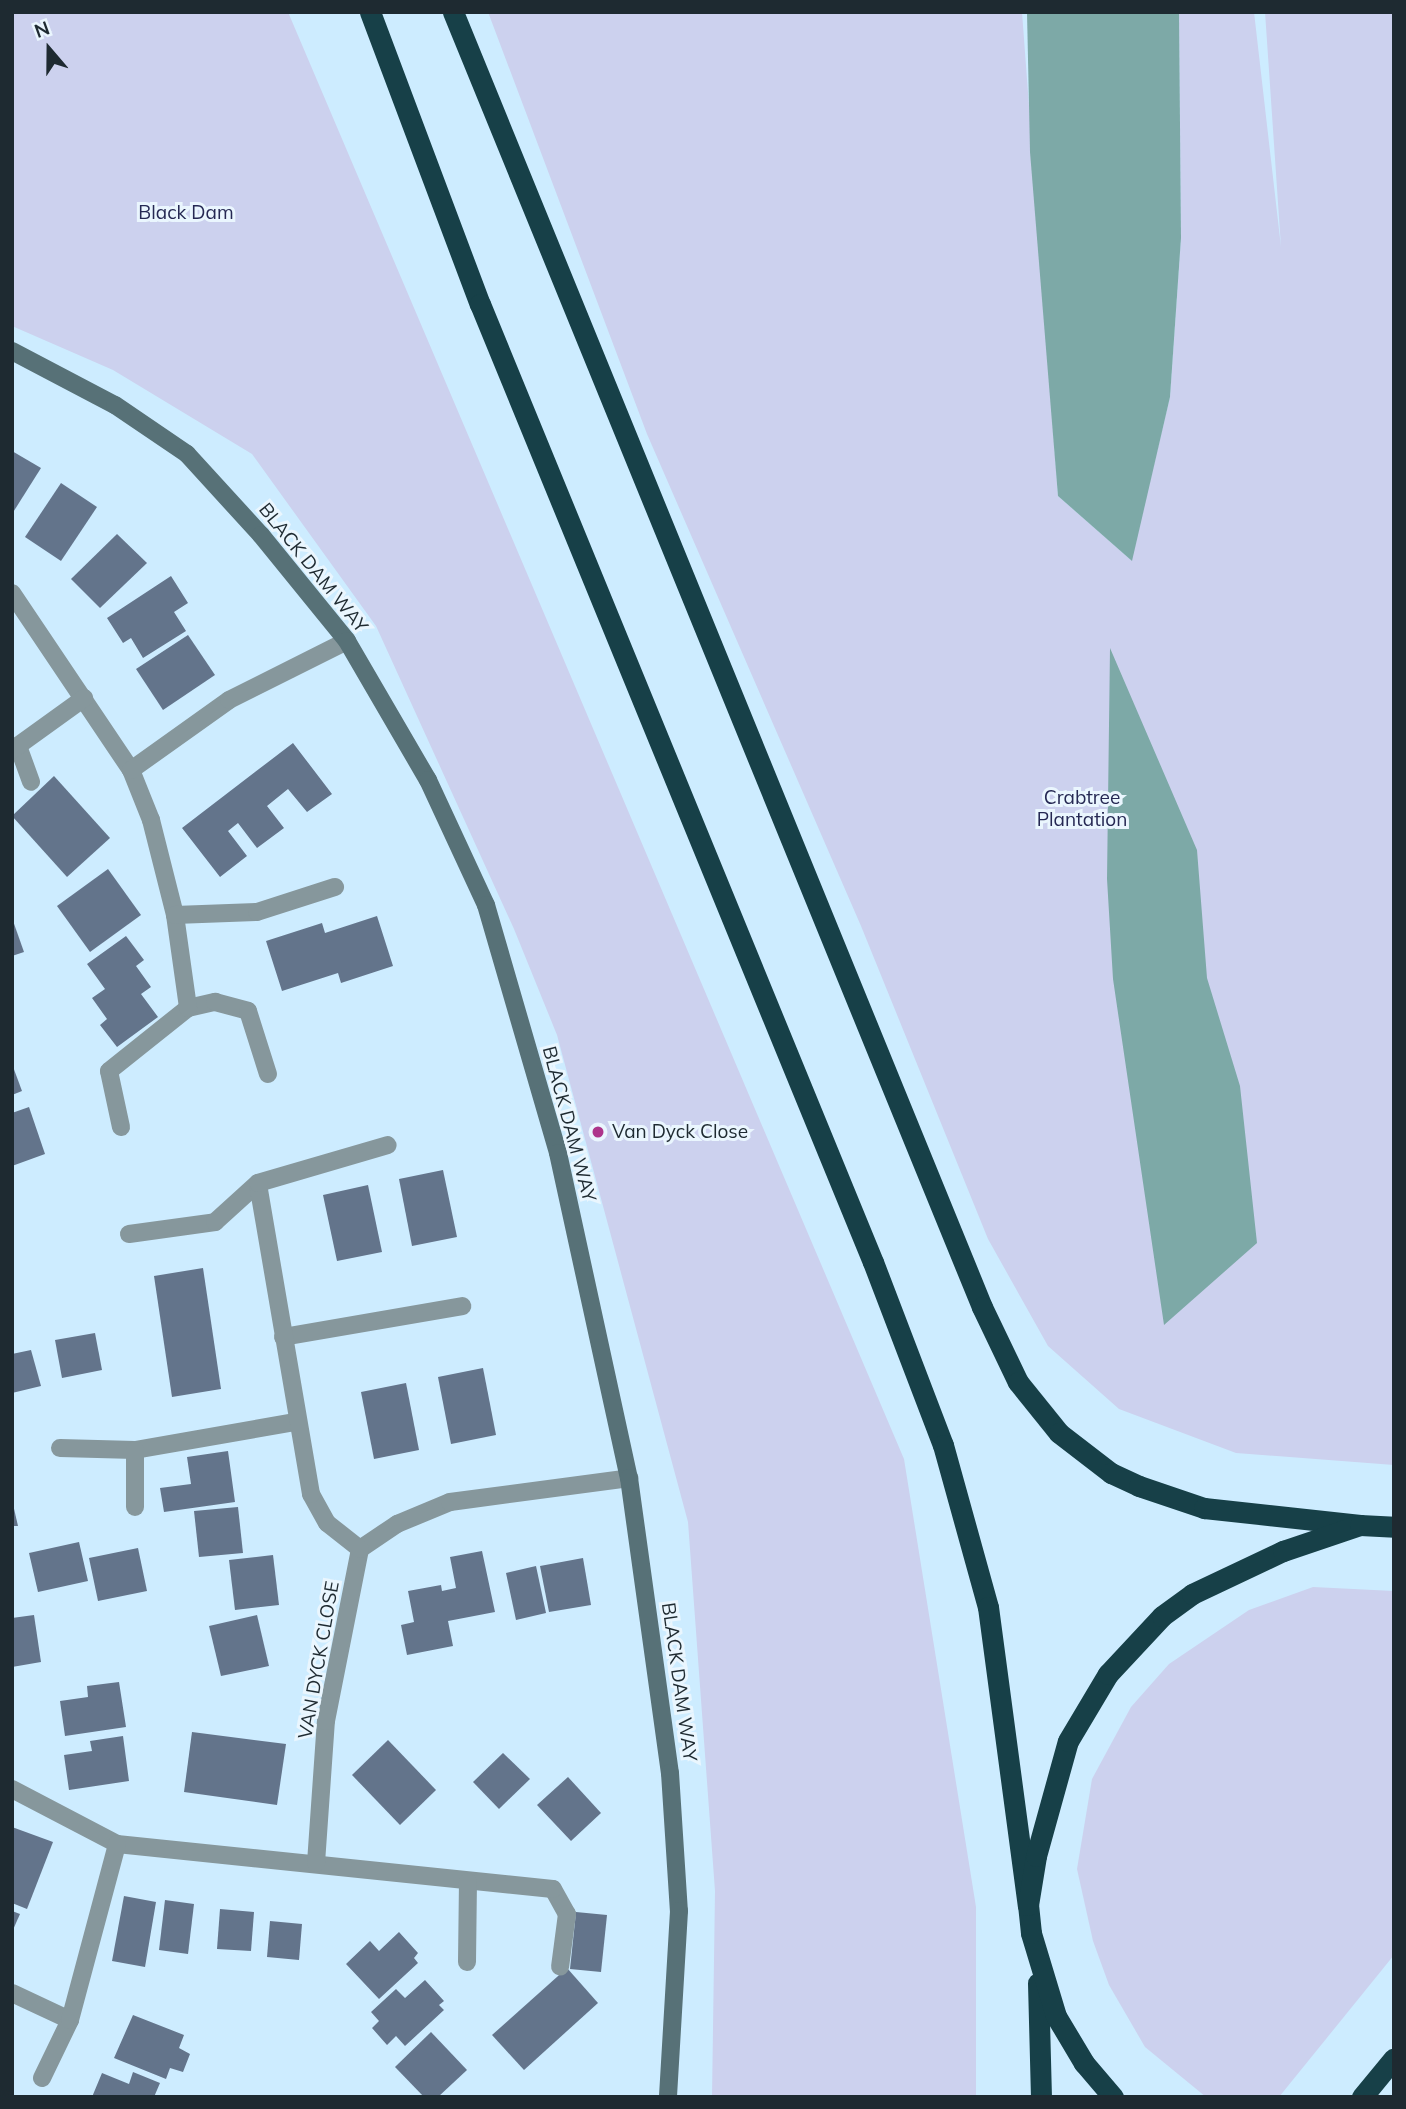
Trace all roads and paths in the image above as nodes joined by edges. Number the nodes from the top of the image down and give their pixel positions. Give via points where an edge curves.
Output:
1 (370, 12) edge
2 (453, 12) edge
3 (12, 351) edge
4 (12, 593) edge
5 (347, 640) junction
6 (83, 698) junction
7 (15, 748) edge
8 (131, 770) junction
9 (31, 782) dead end
10 (335, 887) dead end
11 (175, 915) junction
12 (188, 1007) junction
13 (268, 1074) dead end
14 (121, 1127) dead end
15 (388, 1145) dead end
16 (258, 1183) junction
17 (128, 1234) dead end
18 (462, 1306) dead end
19 (283, 1337) junction
20 (296, 1422) junction
21 (60, 1448) dead end
22 (135, 1450) junction
23 (629, 1478) junction
24 (135, 1507) dead end
25 (1360, 1525) junction
26 (1394, 1527) edge
27 (360, 1549) junction
28 (12, 1789) edge
29 (117, 1844) junction
30 (316, 1863) junction
31 (468, 1882) junction
32 (1028, 1905) junction
33 (467, 1962) dead end
34 (1038, 1963) junction
35 (560, 1967) dead end
36 (12, 1993) edge
37 (70, 2020) junction
38 (1394, 2058) edge
39 (42, 2078) dead end
40 (668, 2097) edge
41 (1041, 2097) edge
42 (1113, 2097) edge
43 (1362, 2097) edge

1 - 32 highway via 480,304 939,1432 965,1511 988,1607
2 - 25 highway via 982,1307 1018,1382 1059,1433 1111,1473 1139,1486 1204,1508
3 - 5 street, BLACK DAM WAY via 114,405 187,454 261,534
4 - 6 street
5 - 8 street via 229,700
5 - 23 street, BLACK DAM WAY via 428,780 486,905 558,1153
6 - 7 street
6 - 8 street
7 - 9 street
8 - 11 street via 151,820
10 - 11 street via 257,912
11 - 12 street
12 - 13 street via 215,1002 248,1012
12 - 14 street via 109,1071
15 - 16 street
16 - 17 street via 215,1222
16 - 19 street
18 - 19 street
19 - 20 street
20 - 22 street
20 - 27 street via 312,1494 327,1523
21 - 22 street
22 - 24 street
23 - 27 street via 450,1502 397,1524
23 - 40 street, BLACK DAM WAY via 671,1787 679,1911
25 - 26 highway
25 - 32 highway via 1222,1577 1162,1616 1132,1646 1108,1674 1068,1741 1046,1807
27 - 30 street, VAN DYCK CLOSE via 326,1721
28 - 29 street
29 - 30 street
29 - 37 street
30 - 31 street
31 - 33 street
31 - 35 street via 553,1889 566,1914
32 - 34 highway
34 - 41 highway
34 - 42 highway via 1069,2039
36 - 37 street
37 - 39 street
38 - 43 highway

